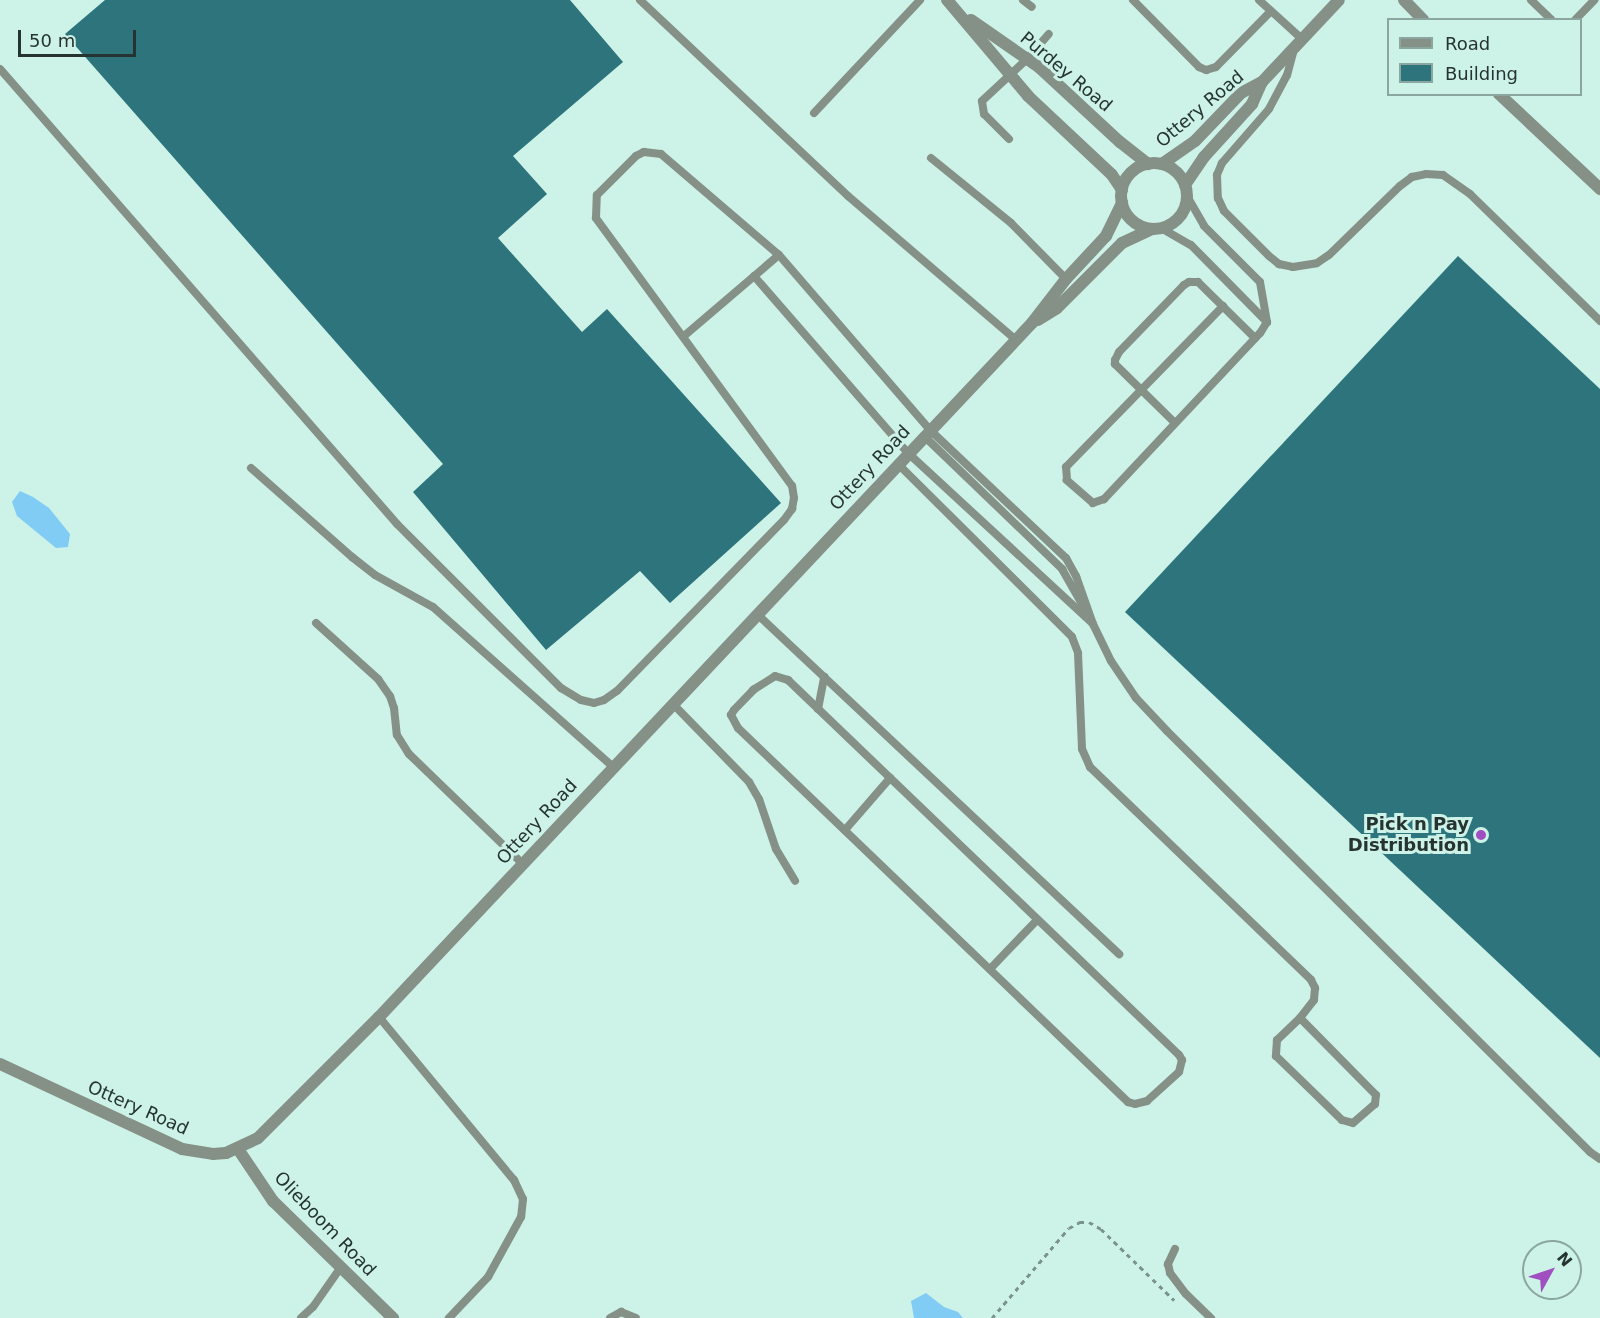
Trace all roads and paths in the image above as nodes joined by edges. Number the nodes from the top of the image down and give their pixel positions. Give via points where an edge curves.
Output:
1 (640, 0) edge
2 (920, 0) edge
3 (1023, 0) edge
4 (1133, 0) edge
5 (1259, 0) edge
6 (1404, 0) edge
7 (1531, 0) edge
8 (1594, 0) edge
9 (1334, 2) edge
10 (952, 3) edge
11 (1032, 8) dead end
12 (1271, 12) junction
13 (1421, 18) edge
14 (1549, 18) edge
15 (1577, 18) edge
16 (1049, 34) dead end
17 (1298, 44) junction
18 (1027, 59) junction
19 (0, 69) edge
20 (1011, 75) junction
21 (1262, 82) junction
22 (1501, 96) edge
23 (814, 113) dead end
24 (1009, 139) dead end
25 (931, 158) dead end
26 (1148, 164) junction
27 (1162, 164) junction
28 (1600, 189) edge
29 (1122, 190) junction
30 (1186, 190) junction
31 (1122, 203) junction
32 (1157, 228) junction
33 (779, 255) junction
34 (754, 276) junction
35 (1066, 279) junction
36 (1223, 306) junction
37 (1600, 321) edge
38 (1267, 322) junction
39 (1032, 323) junction
40 (684, 336) junction
41 (1255, 338) junction
42 (1016, 340) junction
43 (1142, 390) junction
44 (1174, 422) junction
45 (927, 433) junction
46 (908, 453) junction
47 (898, 464) junction
48 (251, 468) dead end
49 (757, 614) junction
50 (316, 623) dead end
51 (1093, 624) junction
52 (824, 677) junction
53 (673, 704) junction
54 (819, 710) junction
55 (613, 768) junction
56 (890, 778) junction
57 (845, 830) junction
58 (523, 864) junction
59 (795, 881) dead end
60 (1037, 920) junction
61 (1119, 954) dead end
62 (990, 969) junction
63 (379, 1017) junction
64 (1300, 1018) junction
65 (0, 1064) edge
66 (238, 1149) junction
67 (1600, 1159) edge
68 (1175, 1249) dead end
69 (341, 1267) junction
70 (1176, 1302) dead end
71 (301, 1318) edge
72 (393, 1318) edge
73 (449, 1318) edge
74 (610, 1318) edge
75 (636, 1318) edge
76 (992, 1318) edge
77 (1211, 1318) edge

1 - 42 lane via 848,195
2 - 23 lane
3 - 11 lane
4 - 12 lane via 1206,70 1216,67
5 - 12 lane
6 - 13 street
7 - 14 lane
8 - 15 lane
9 - 17 street, Ottery Road
10 - 18 street, Purdey Road
10 - 20 street, Purdey Road
12 - 17 lane
16 - 18 lane
17 - 21 street, Ottery Road
17 - 37 lane via 1274,101 1216,175 1215,187 1224,211 1269,256 1293,267 1317,263 1412,177 1443,175 1470,194
18 - 20 lane
18 - 26 street, Purdey Road
19 - 40 lane via 397,524 561,688 580,700 594,703 617,691 792,509 792,486
20 - 24 lane via 986,96 981,108
20 - 29 street, Purdey Road via 1112,175
21 - 27 street, Ottery Road via 1241,93 1195,141
21 - 30 street, Ottery Road via 1252,104 1204,157
22 - 28 street
25 - 35 lane via 1011,223
26 - 27 street
26 - 29 street via 1127,177
27 - 30 street via 1172,169
29 - 31 street
30 - 32 street via 1180,216
30 - 38 lane via 1204,226 1260,282
31 - 32 street via 1133,220
31 - 35 street, Ottery Road via 1106,236
32 - 38 lane via 1191,245
32 - 39 street, Ottery Road via 1122,243 1057,308
33 - 34 lane
33 - 40 lane via 661,154 652,151 636,156 597,195 596,218
33 - 45 lane
34 - 40 lane
34 - 46 lane
35 - 39 street, Ottery Road
36 - 41 lane
36 - 43 lane
36 - 43 lane via 1194,280 1184,285 1115,360
38 - 41 lane
39 - 42 street, Ottery Road
41 - 44 lane
42 - 45 street, Ottery Road
43 - 44 lane
43 - 44 lane via 1066,467 1067,480 1093,502 1101,501
45 - 46 street, Ottery Road
45 - 51 lane via 1062,568
46 - 47 street, Ottery Road
46 - 51 lane
47 - 49 street, Ottery Road
47 - 64 lane via 1072,637 1078,652 1085,759 1311,980 1314,1000
48 - 55 lane via 352,557 433,607
49 - 52 lane
49 - 53 street, Ottery Road
50 - 58 lane via 378,679 390,696 397,735 409,754
51 - 67 lane via 1111,661 1136,698 1167,731
52 - 54 lane
52 - 61 lane
53 - 55 street, Ottery Road
53 - 59 lane via 749,782 776,849
54 - 56 lane
54 - 57 lane via 788,680 775,676 753,690 731,715 738,728
55 - 58 street, Ottery Road
56 - 57 lane
56 - 60 lane
57 - 62 lane
58 - 63 street, Ottery Road
60 - 62 lane
60 - 62 lane via 1179,1055 1179,1072 1142,1104 1128,1102
63 - 66 street, Ottery Road via 279,1120
63 - 73 lane via 514,1180 523,1199 521,1217 488,1277
64 - 64 lane via 1277,1040 1276,1056 1342,1120 1353,1123 1375,1104 1376,1095
65 - 66 street, Ottery Road via 182,1149 213,1154
66 - 69 street, Olieboom Road via 273,1201
68 - 77 lane via 1168,1264 1170,1273
69 - 71 lane
69 - 72 street, Olieboom Road
70 - 76 path via 1101,1229 1080,1222 1069,1228
74 - 75 lane via 621,1312

